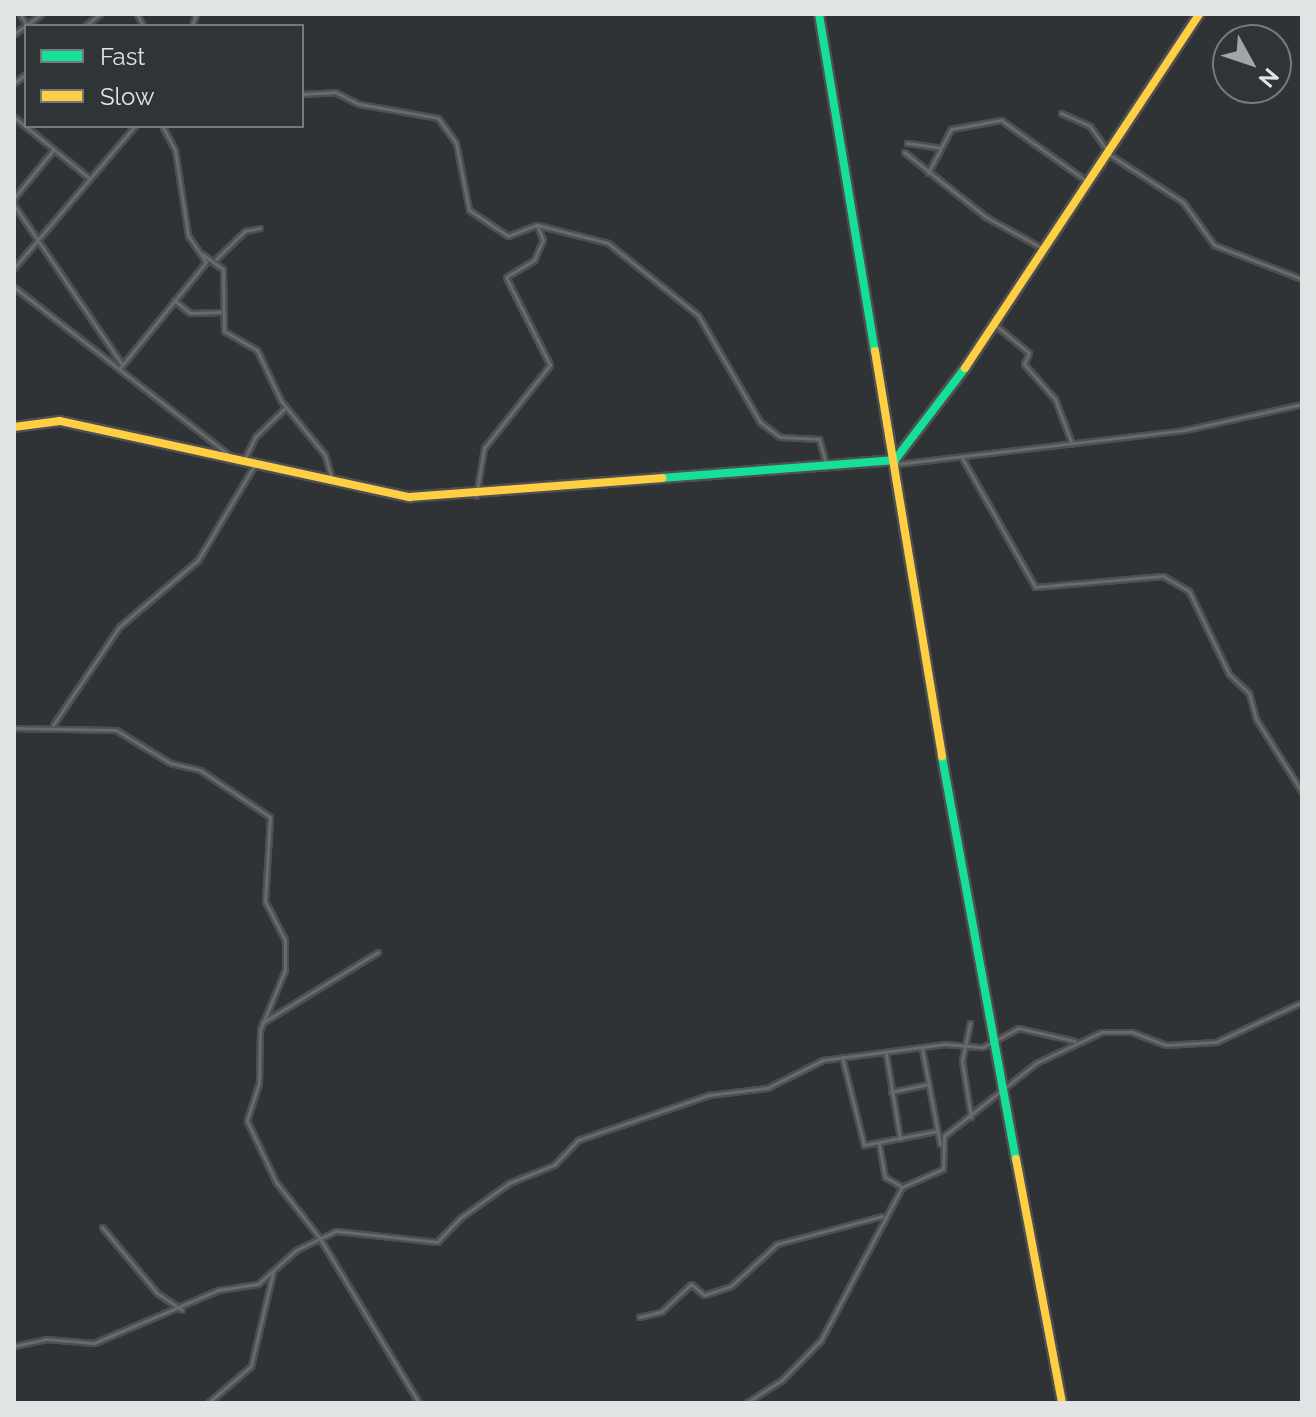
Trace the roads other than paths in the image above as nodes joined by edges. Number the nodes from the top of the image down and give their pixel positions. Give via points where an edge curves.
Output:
1 (819, 14) edge
2 (1199, 14) edge
3 (304, 94) edge
4 (1061, 113) dead end
5 (28, 128) edge
6 (133, 128) edge
7 (163, 128) edge
8 (907, 143) dead end
9 (941, 148) junction
10 (54, 149) junction
11 (904, 152) dead end
12 (1108, 153) junction
13 (928, 173) junction
14 (90, 179) junction
15 (1088, 182) junction
16 (14, 198) edge
17 (14, 205) edge
18 (537, 225) junction
19 (260, 228) dead end
20 (37, 241) junction
21 (1043, 249) junction
22 (202, 254) junction
23 (216, 259) junction
24 (14, 268) edge
25 (1302, 279) edge
26 (14, 287) edge
27 (174, 300) junction
28 (220, 312) junction
29 (213, 315) junction
30 (221, 323) junction
31 (994, 324) junction
32 (121, 366) junction
33 (1302, 404) edge
34 (285, 408) junction
35 (14, 427) edge
36 (1072, 444) junction
37 (961, 456) junction
38 (239, 462) junction
39 (896, 462) junction
40 (254, 466) junction
41 (826, 467) junction
42 (332, 483) junction
43 (476, 496) junction
44 (53, 725) junction
45 (14, 728) edge
46 (1302, 792) edge
47 (378, 952) dead end
48 (1302, 1002) edge
49 (262, 1023) junction
50 (970, 1023) dead end
51 (999, 1038) junction
52 (1075, 1041) junction
53 (964, 1045) junction
54 (922, 1049) junction
55 (886, 1054) junction
56 (842, 1057) junction
57 (929, 1084) junction
58 (1006, 1086) junction
59 (891, 1092) junction
60 (971, 1117) junction
61 (937, 1131) junction
62 (900, 1139) junction
63 (879, 1144) junction
64 (940, 1145) junction
65 (902, 1187) junction
66 (882, 1216) junction
67 (102, 1227) dead end
68 (319, 1237) junction
69 (273, 1272) junction
70 (182, 1310) junction
71 (639, 1317) dead end
72 (14, 1346) edge
73 (208, 1403) edge
74 (419, 1403) edge
75 (746, 1403) edge
76 (1062, 1403) edge

1 - 39 street
2 - 12 street
3 - 18 street via 335,92 359,104 434,116 456,143 469,210 508,236
4 - 12 street via 1090,126
5 - 10 street
6 - 14 street
7 - 22 street via 175,150 188,235
8 - 9 street
9 - 13 street
9 - 15 street via 953,128 1001,120
10 - 14 street
10 - 16 street
11 - 13 street
12 - 15 street
12 - 25 street via 1183,202 1214,245
13 - 21 street
14 - 20 street
15 - 21 street
17 - 20 street
18 - 41 street via 605,241 657,280 698,315 754,415 780,437 819,439
18 - 43 street via 543,240 534,260 506,277 550,365 484,448
19 - 23 street via 245,231
20 - 24 street
20 - 32 street
21 - 31 street
22 - 23 street
22 - 27 street via 206,264
23 - 28 street via 224,275
26 - 32 street
27 - 29 street via 190,313
27 - 32 street
28 - 29 street
28 - 30 street
29 - 30 street
30 - 34 street via 233,340 254,346
31 - 36 street via 1029,353 1024,364 1055,399
31 - 39 street
32 - 38 street
33 - 36 street
34 - 38 street via 255,437
34 - 42 street via 322,449
35 - 38 street via 60,421
36 - 37 street
37 - 39 street
37 - 46 street via 1035,587 1163,576 1189,591 1229,674 1249,693 1256,719
38 - 40 street
39 - 41 street
39 - 51 street via 951,810
40 - 42 street
40 - 44 street via 204,551 119,627
41 - 43 street
42 - 43 street via 410,497
44 - 45 street
44 - 49 street via 116,730 170,763 200,770 270,817 265,901 285,940 285,970
47 - 49 street
48 - 52 street via 1216,1042 1166,1045 1132,1032
49 - 68 street via 259,1083 247,1121 276,1182
50 - 53 street
51 - 52 street via 1022,1028
51 - 53 street
51 - 58 street
52 - 58 street
53 - 54 street
53 - 60 street
54 - 55 street
54 - 57 street
55 - 56 street
55 - 59 street
56 - 63 street via 862,1143
56 - 68 street via 763,1089 709,1095 578,1140 554,1165 509,1183 437,1242 342,1231
57 - 59 street
57 - 61 street
58 - 60 street
58 - 76 street
59 - 62 street
60 - 64 street
61 - 62 street
61 - 64 street
62 - 63 street
63 - 65 street via 885,1177
64 - 65 street via 941,1171
65 - 66 street
66 - 71 street via 778,1244 731,1286 704,1295 690,1284 661,1312
66 - 75 street via 821,1340 782,1380
67 - 70 street via 157,1293
68 - 69 street
68 - 74 street
69 - 70 street
69 - 73 street via 251,1366
70 - 72 street via 125,1324 88,1344 46,1339

